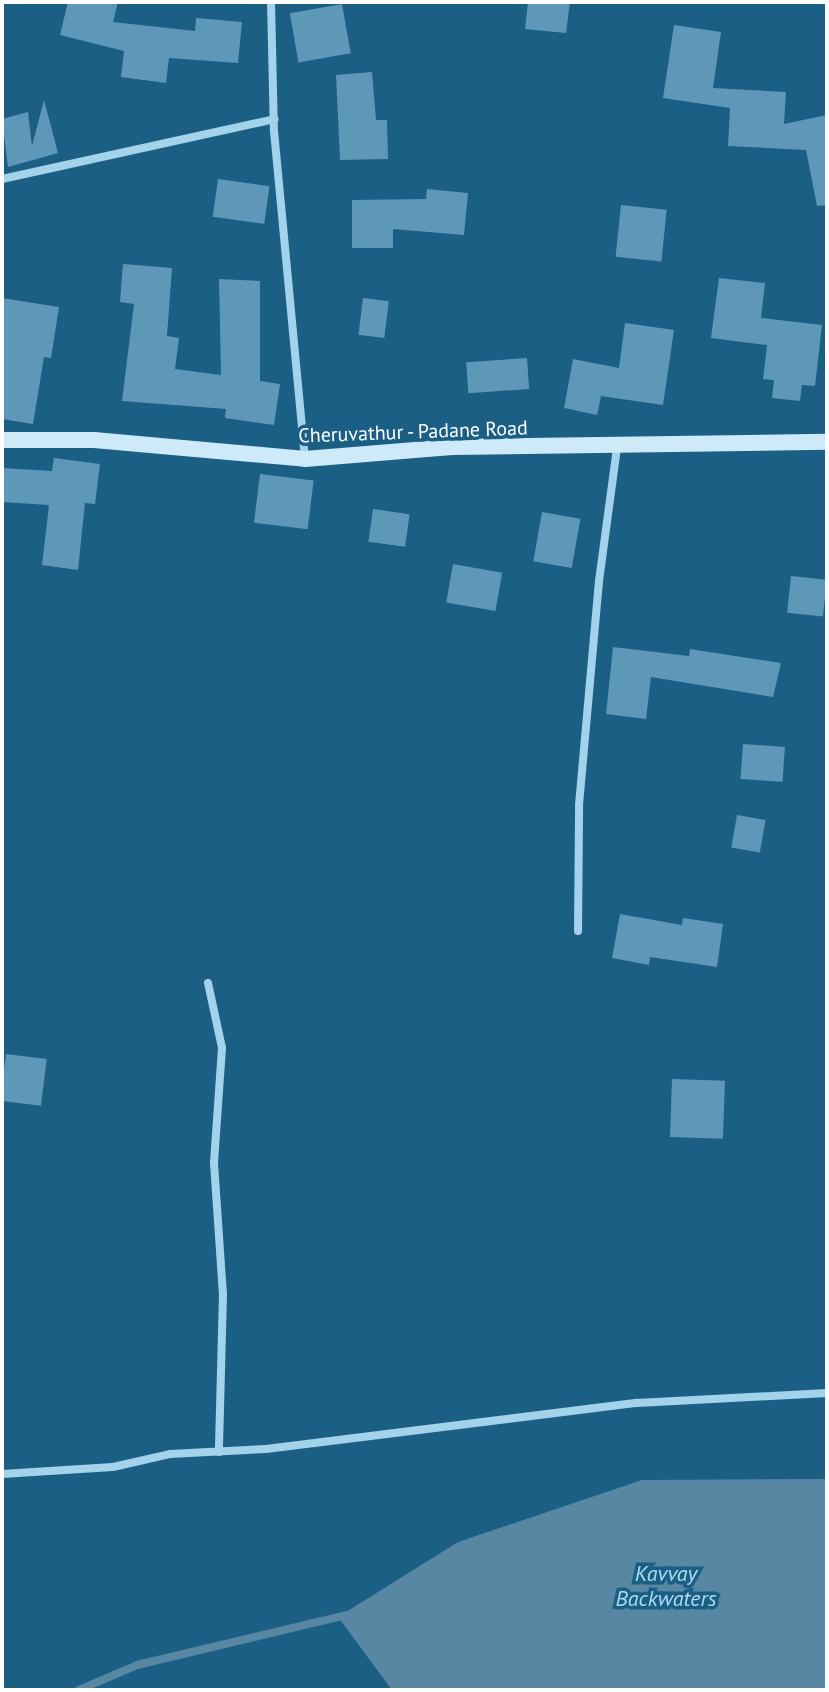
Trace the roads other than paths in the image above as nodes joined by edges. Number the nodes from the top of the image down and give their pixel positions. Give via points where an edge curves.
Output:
1 (271, 2) edge
2 (274, 119) junction
3 (2, 179) edge
4 (2, 440) edge
5 (827, 442) edge
6 (617, 448) junction
7 (305, 459) junction
8 (578, 931) dead end
9 (208, 983) dead end
10 (827, 1393) edge
11 (219, 1452) junction
12 (2, 1474) edge

1 - 2 street
2 - 3 street
2 - 7 street
4 - 7 main road, Cheruvathur - Padane Road via 109,441
5 - 6 main road, Cheruvathur - Padane Road
6 - 7 main road, Cheruvathur - Padane Road via 452,447
6 - 8 street via 581,790
9 - 11 street via 222,1048 214,1163 223,1294
10 - 11 street via 637,1403
11 - 12 street via 170,1454 113,1467

